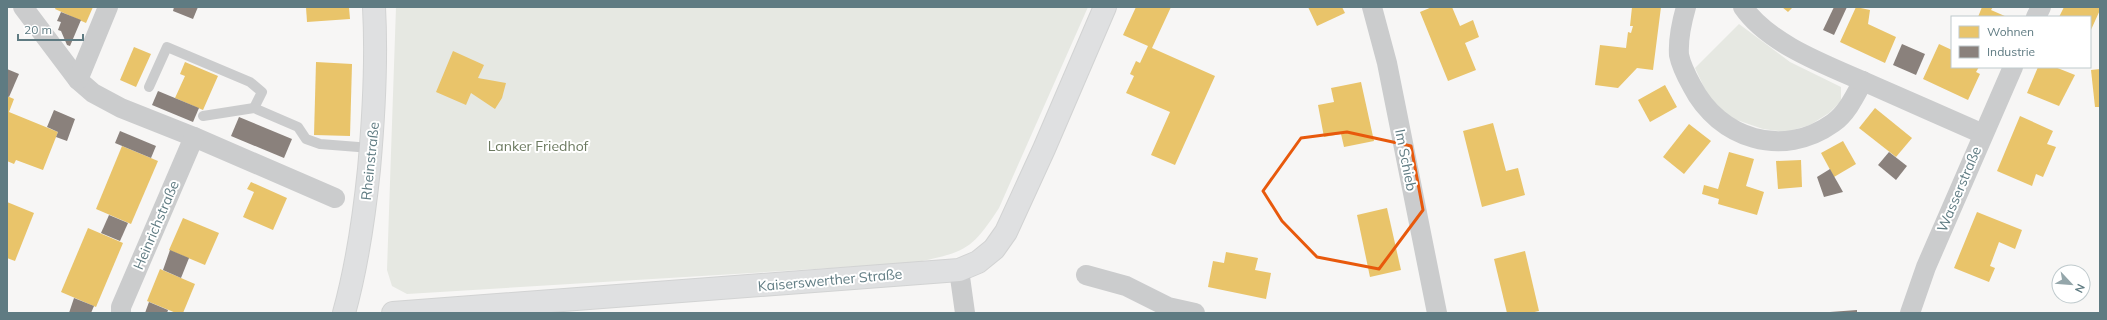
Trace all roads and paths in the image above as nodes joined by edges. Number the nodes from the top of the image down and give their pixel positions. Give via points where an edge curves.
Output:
1 (22, 7) edge
2 (108, 7) edge
3 (374, 7) edge
4 (1105, 7) edge
5 (1372, 7) edge
6 (1686, 7) edge
7 (1743, 7) edge
8 (2041, 7) edge
9 (2036, 16) edge
10 (2013, 68) edge
11 (78, 80) junction
12 (1863, 81) junction
13 (149, 87) dead end
14 (254, 108) junction
15 (203, 116) dead end
16 (1983, 134) junction
17 (194, 137) junction
18 (371, 148) junction
19 (335, 198) dead end
20 (959, 270) junction
21 (1086, 275) dead end
22 (121, 313) edge
23 (344, 313) edge
24 (394, 313) edge
25 (965, 313) edge
26 (1195, 313) edge
27 (1437, 313) edge
28 (1910, 313) edge

1 - 11 street
2 - 11 street
3 - 18 street, Rheinstraße via 375,109
4 - 20 street, Kaiserswerther Straße via 1006,232 994,249 978,262
5 - 27 street, Im Schieb via 1387,63
6 - 12 street via 1679,55 1687,77 1704,106 1717,120 1738,133 1762,140 1792,140 1812,135 1834,122 1846,110
7 - 12 street via 1775,37 1807,56
8 - 9 street
10 - 16 street, Wasserstraße
11 - 17 street via 93,93 121,108
12 - 16 street
13 - 14 lane via 166,47 250,82 262,92
14 - 15 lane
14 - 18 lane via 298,127 306,139 320,144
16 - 28 street, Wasserstraße via 1926,267
17 - 19 street
17 - 22 street, Heinrichstraße via 121,307
18 - 23 street, Rheinstraße via 354,279
20 - 24 street, Kaiserswerther Straße
20 - 25 street
21 - 26 street via 1126,286 1168,307

